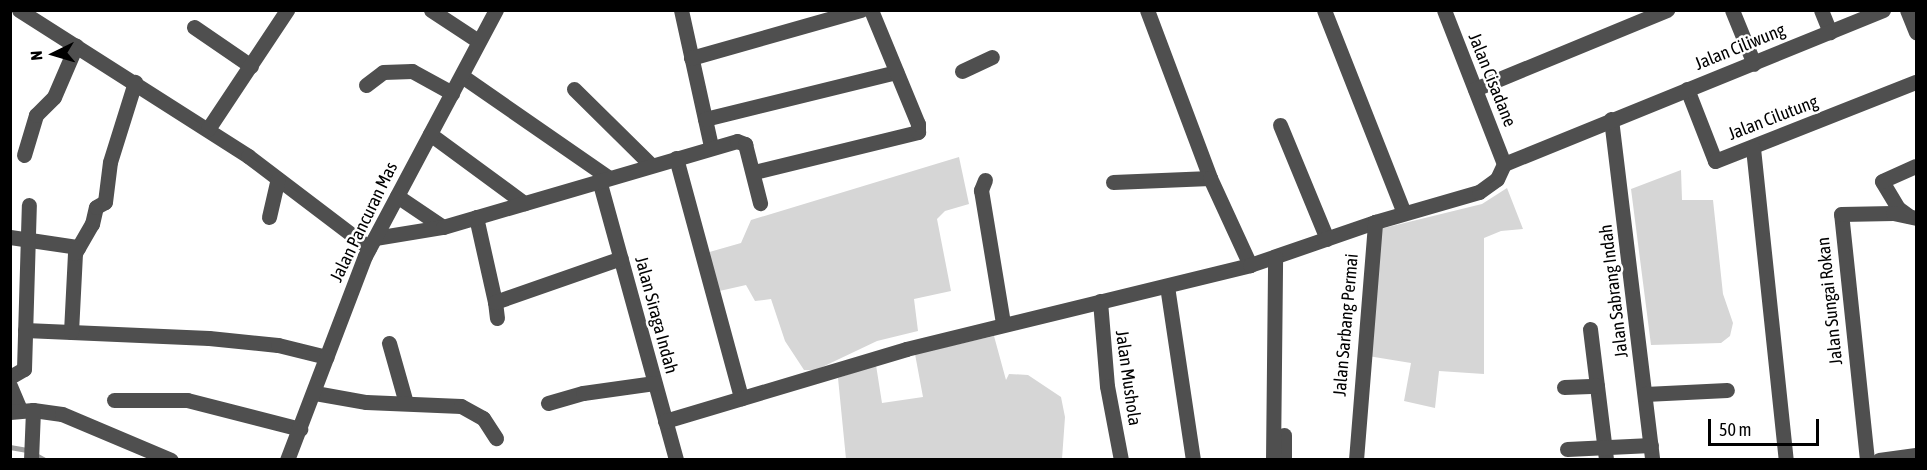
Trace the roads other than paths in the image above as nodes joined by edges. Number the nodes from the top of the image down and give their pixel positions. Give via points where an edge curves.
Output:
1 (19, 10) edge
2 (287, 10) edge
3 (431, 10) edge
4 (496, 10) edge
5 (681, 10) edge
6 (861, 10) edge
7 (871, 10) edge
8 (1147, 10) edge
9 (1324, 10) edge
10 (1667, 10) edge
11 (1732, 10) edge
12 (1821, 10) edge
13 (1883, 10) edge
14 (1907, 10) edge
15 (1446, 11) edge
16 (194, 27) dead end
17 (1830, 32) junction
18 (1917, 33) edge
19 (478, 41) junction
20 (76, 46) junction
21 (992, 57) dead end
22 (691, 58) junction
23 (1754, 64) junction
24 (251, 66) junction
25 (962, 71) dead end
26 (896, 72) junction
27 (462, 76) junction
28 (135, 82) junction
29 (1917, 82) edge
30 (366, 85) dead end
31 (574, 89) dead end
32 (1475, 89) junction
33 (1687, 89) junction
34 (452, 93) junction
35 (705, 118) junction
36 (1611, 119) junction
37 (1281, 125) dead end
38 (208, 129) junction
39 (430, 134) junction
40 (711, 147) junction
41 (1753, 148) junction
42 (24, 155) dead end
43 (676, 158) junction
44 (1504, 164) junction
45 (651, 165) junction
46 (1917, 166) edge
47 (754, 172) junction
48 (604, 178) junction
49 (1210, 178) junction
50 (278, 179) junction
51 (985, 180) dead end
52 (1113, 182) dead end
53 (397, 196) junction
54 (525, 202) junction
55 (760, 203) dead end
56 (29, 205) dead end
57 (1404, 213) junction
58 (268, 217) dead end
59 (476, 217) junction
60 (1913, 217) edge
61 (1375, 222) junction
62 (443, 227) junction
63 (10, 237) edge
64 (28, 238) junction
65 (1327, 239) junction
66 (372, 243) junction
67 (78, 246) junction
68 (1275, 257) junction
69 (621, 258) junction
70 (1250, 265) junction
71 (1167, 286) junction
72 (1100, 301) junction
73 (495, 302) junction
74 (498, 318) dead end
75 (1004, 323) junction
76 (1590, 329) dead end
77 (25, 330) junction
78 (71, 332) junction
79 (389, 343) dead end
80 (327, 357) junction
81 (1276, 366) junction
82 (10, 378) edge
83 (654, 382) junction
84 (10, 386) edge
85 (1597, 386) junction
86 (1564, 387) dead end
87 (1727, 390) dead end
88 (315, 393) junction
89 (1645, 394) junction
90 (741, 398) junction
91 (114, 400) dead end
92 (406, 402) junction
93 (548, 404) dead end
94 (21, 410) edge
95 (665, 421) junction
96 (300, 429) junction
97 (496, 438) dead end
98 (1567, 449) dead end
99 (1605, 452) edge
100 (1652, 452) edge
101 (1917, 455) edge
102 (31, 459) edge
103 (171, 459) edge
104 (287, 459) edge
105 (676, 459) edge
106 (1121, 459) edge
107 (1193, 459) edge
108 (1273, 459) edge
109 (1284, 459) edge
110 (1356, 459) edge
111 (1786, 459) edge
112 (1867, 459) edge
113 (1879, 459) edge

1 - 20 street
2 - 24 street
3 - 19 street
4 - 19 street, Jalan Pancuran Mas
5 - 22 street
6 - 22 street
7 - 26 street
8 - 49 street
9 - 57 street
10 - 32 street
11 - 23 street
12 - 17 street
13 - 17 street, Jalan Ciliwung
14 - 18 street
15 - 32 street, Jalan Cisadane
16 - 24 street
17 - 23 street, Jalan Ciliwung
19 - 27 street, Jalan Pancuran Mas
20 - 28 street
20 - 42 street via 54,97 36,115
21 - 25 street
22 - 35 street
23 - 33 street, Jalan Ciliwung
24 - 38 street
26 - 35 street
26 - 47 street via 918,132
27 - 34 street, Jalan Pancuran Mas
27 - 48 street
28 - 38 street
28 - 67 street via 110,162 105,202 97,206 92,224
29 - 41 street, Jalan Cilutung
30 - 34 street via 383,72 412,71
31 - 45 street
32 - 44 street, Jalan Cisadane
33 - 36 street, Jalan Ciliwung
33 - 41 street, Jalan Cilutung via 1715,161
34 - 39 street, Jalan Pancuran Mas
35 - 40 street
36 - 44 street, Jalan Ciliwung
36 - 89 street, Jalan Sabrang Indah
37 - 65 street
38 - 50 street
39 - 53 street, Jalan Pancuran Mas
39 - 54 street
40 - 43 street
40 - 47 street via 742,142
41 - 111 street
43 - 45 street
43 - 90 street
44 - 57 street via 1497,179 1479,192
45 - 48 street
46 - 60 street via 1882,181 1898,208
47 - 55 street
48 - 54 street
48 - 69 street, Jalan Siraga Indah
49 - 52 street
49 - 70 street
50 - 58 street
50 - 66 street
51 - 75 street via 981,190
53 - 62 street
53 - 66 street, Jalan Pancuran Mas
54 - 59 street
56 - 64 street
57 - 61 street
59 - 62 street
59 - 73 street
60 - 112 street, Jalan Sungai Rokan via 1840,214
61 - 65 street
61 - 110 street, Jalan Sarbang Permai
62 - 66 street
63 - 64 street
64 - 67 street
64 - 77 street
65 - 68 street
66 - 80 street, Jalan Pancuran Mas
67 - 78 street via 73,266
68 - 70 street
68 - 81 street
69 - 73 street
69 - 83 street, Jalan Siraga Indah
70 - 71 street
71 - 72 street
71 - 107 street
72 - 75 street
72 - 106 street, Jalan Mushola via 1107,386
73 - 74 street
75 - 90 street
76 - 85 street
77 - 78 street
77 - 82 street via 24,369
78 - 80 street via 252,342
79 - 92 street
80 - 88 street, Jalan Pancuran Mas
81 - 108 street
81 - 109 street via 1284,403
83 - 93 street via 583,393
83 - 95 street, Jalan Siraga Indah
84 - 94 street
85 - 86 street
85 - 99 street
87 - 89 street
88 - 92 street via 366,402
88 - 96 street, Jalan Pancuran Mas
89 - 100 street, Jalan Sabrang Indah
90 - 95 street
91 - 96 street via 187,400
92 - 97 street via 469,408 483,418
94 - 102 street via 33,435
94 - 103 street via 82,420 134,447
95 - 105 street, Jalan Siraga Indah
96 - 104 street, Jalan Pancuran Mas
98 - 99 street
99 - 100 street
101 - 113 street

